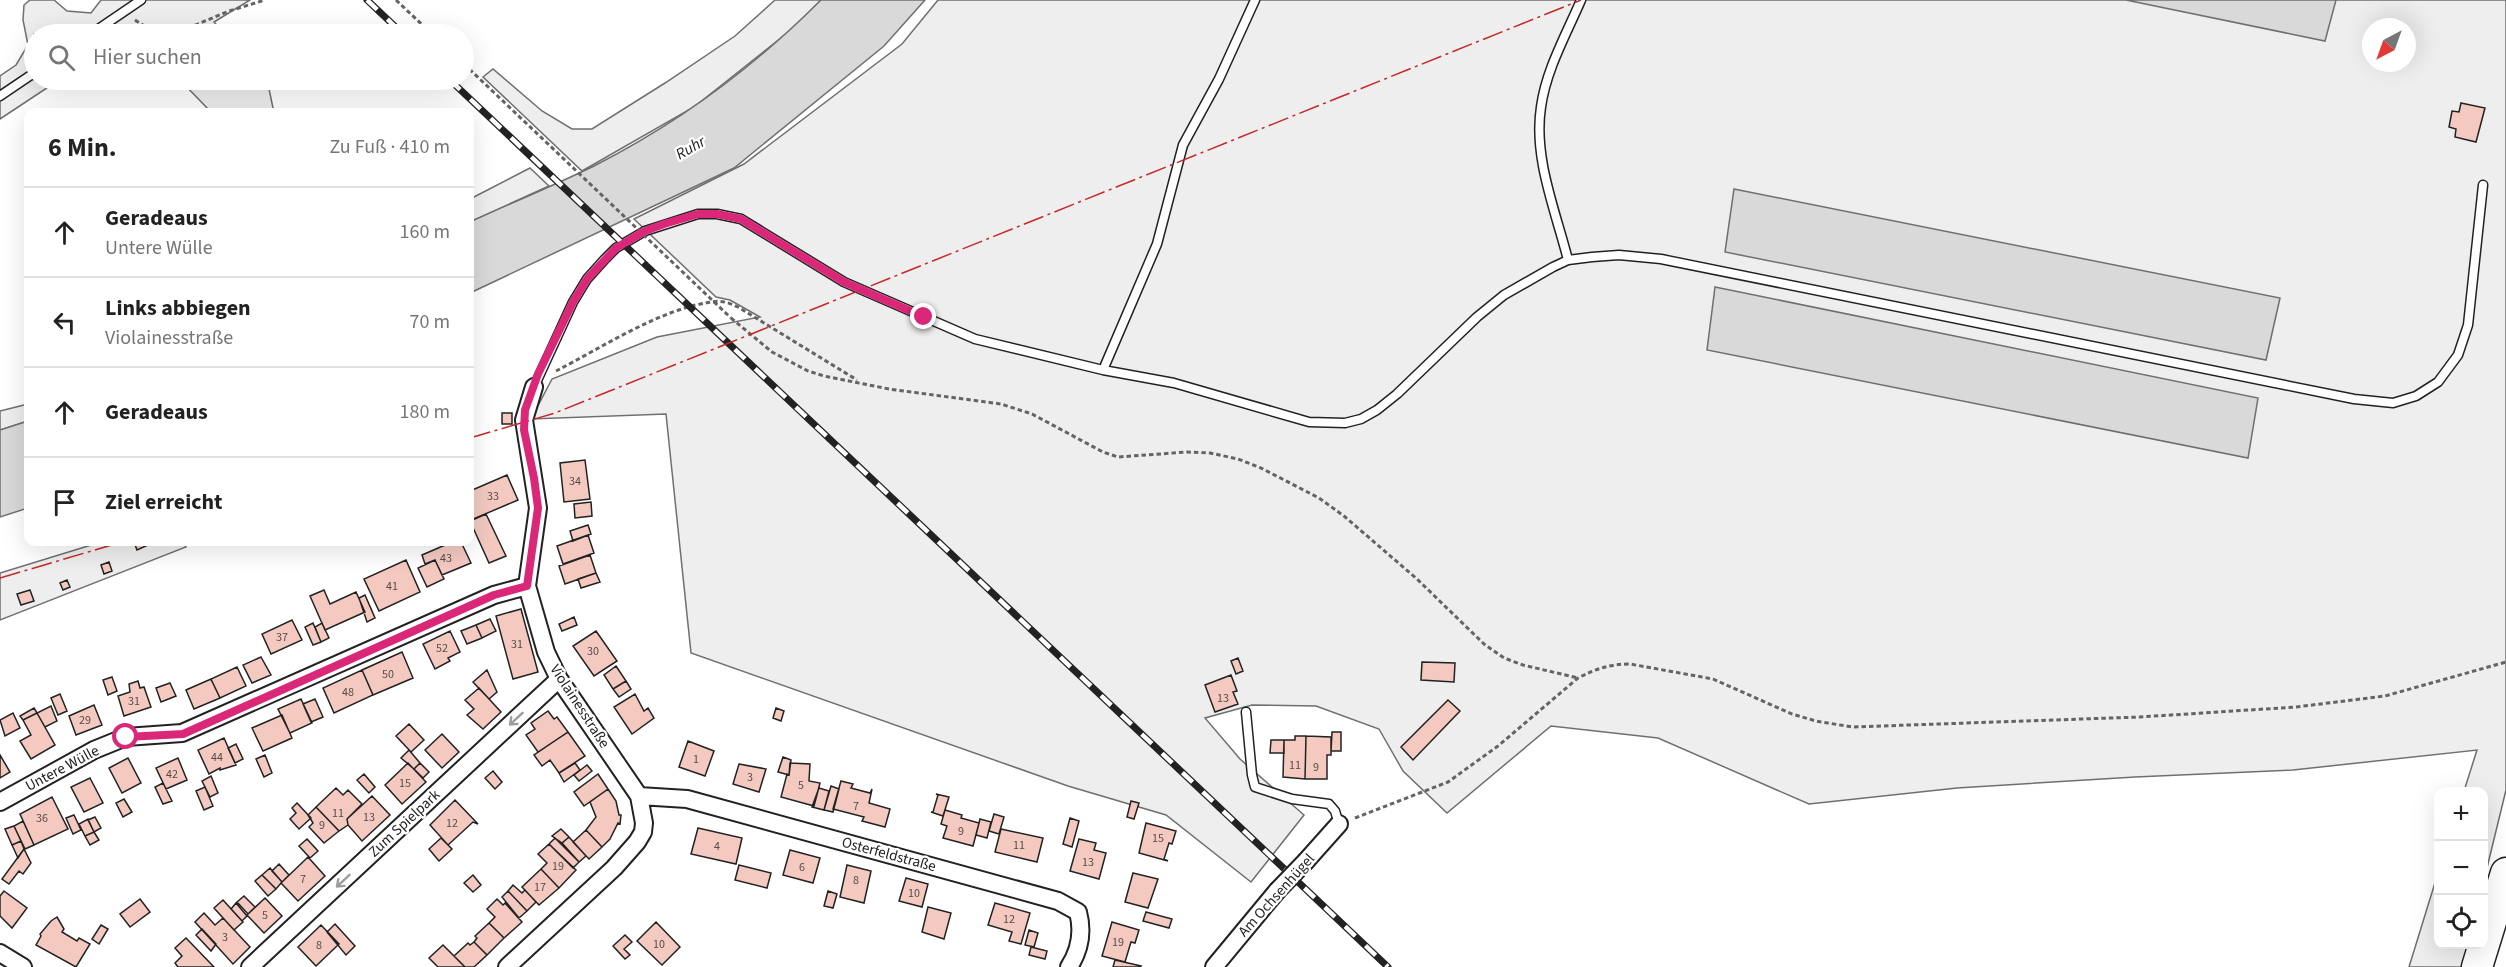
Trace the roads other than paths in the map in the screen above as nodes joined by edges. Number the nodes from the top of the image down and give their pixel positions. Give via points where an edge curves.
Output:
1 (141, 0) edge
2 (1256, 0) edge
3 (1581, 0) edge
4 (106, 24) edge
5 (24, 80) edge
6 (0, 96) edge
7 (2483, 184) dead end
8 (1568, 260) junction
9 (1103, 370) junction
10 (534, 387) joint
11 (527, 586) junction
12 (559, 679) junction
13 (1246, 712) dead end
14 (639, 796) junction
15 (0, 802) edge
16 (1339, 824) joint
17 (2506, 873) edge
18 (0, 952) edge
19 (23, 967) edge
20 (249, 967) edge
21 (507, 967) edge
22 (1069, 967) edge
23 (1214, 967) edge
24 (2477, 967) edge

1 - 4 lane
2 - 9 lane via 1183,145 1157,244
3 - 8 lane via 1549,73 1539,128 1541,156
5 - 6 lane
7 - 8 lane via 2468,325 2458,355 2438,382 2416,396 2393,403 2354,399 1661,259 1619,255
8 - 9 lane via 1504,295 1383,405 1345,423 1309,422 1174,383
9 - 10 lane via 975,339 844,282 741,219 698,214 645,231 605,259 573,302
10 - 11 street, Violainesstraße via 524,420 538,508
11 - 12 street, Violainesstraße via 546,652
11 - 15 street, Untere Wülle via 494,595 183,734 126,737 94,750
12 - 14 street, Violainesstraße
12 -> 20 street, Zum Spielpark
13 - 16 lane via 1255,787 1292,800 1329,804
14 - 21 street, Violainesstraße via 644,824 637,842
14 - 22 street, Osterfeldstraße via 687,799 1058,900 1078,912 1082,928 1076,956
16 - 23 street, Am Ochsenhügel, bridge via 1276,891
17 - 24 highway
18 - 19 street

